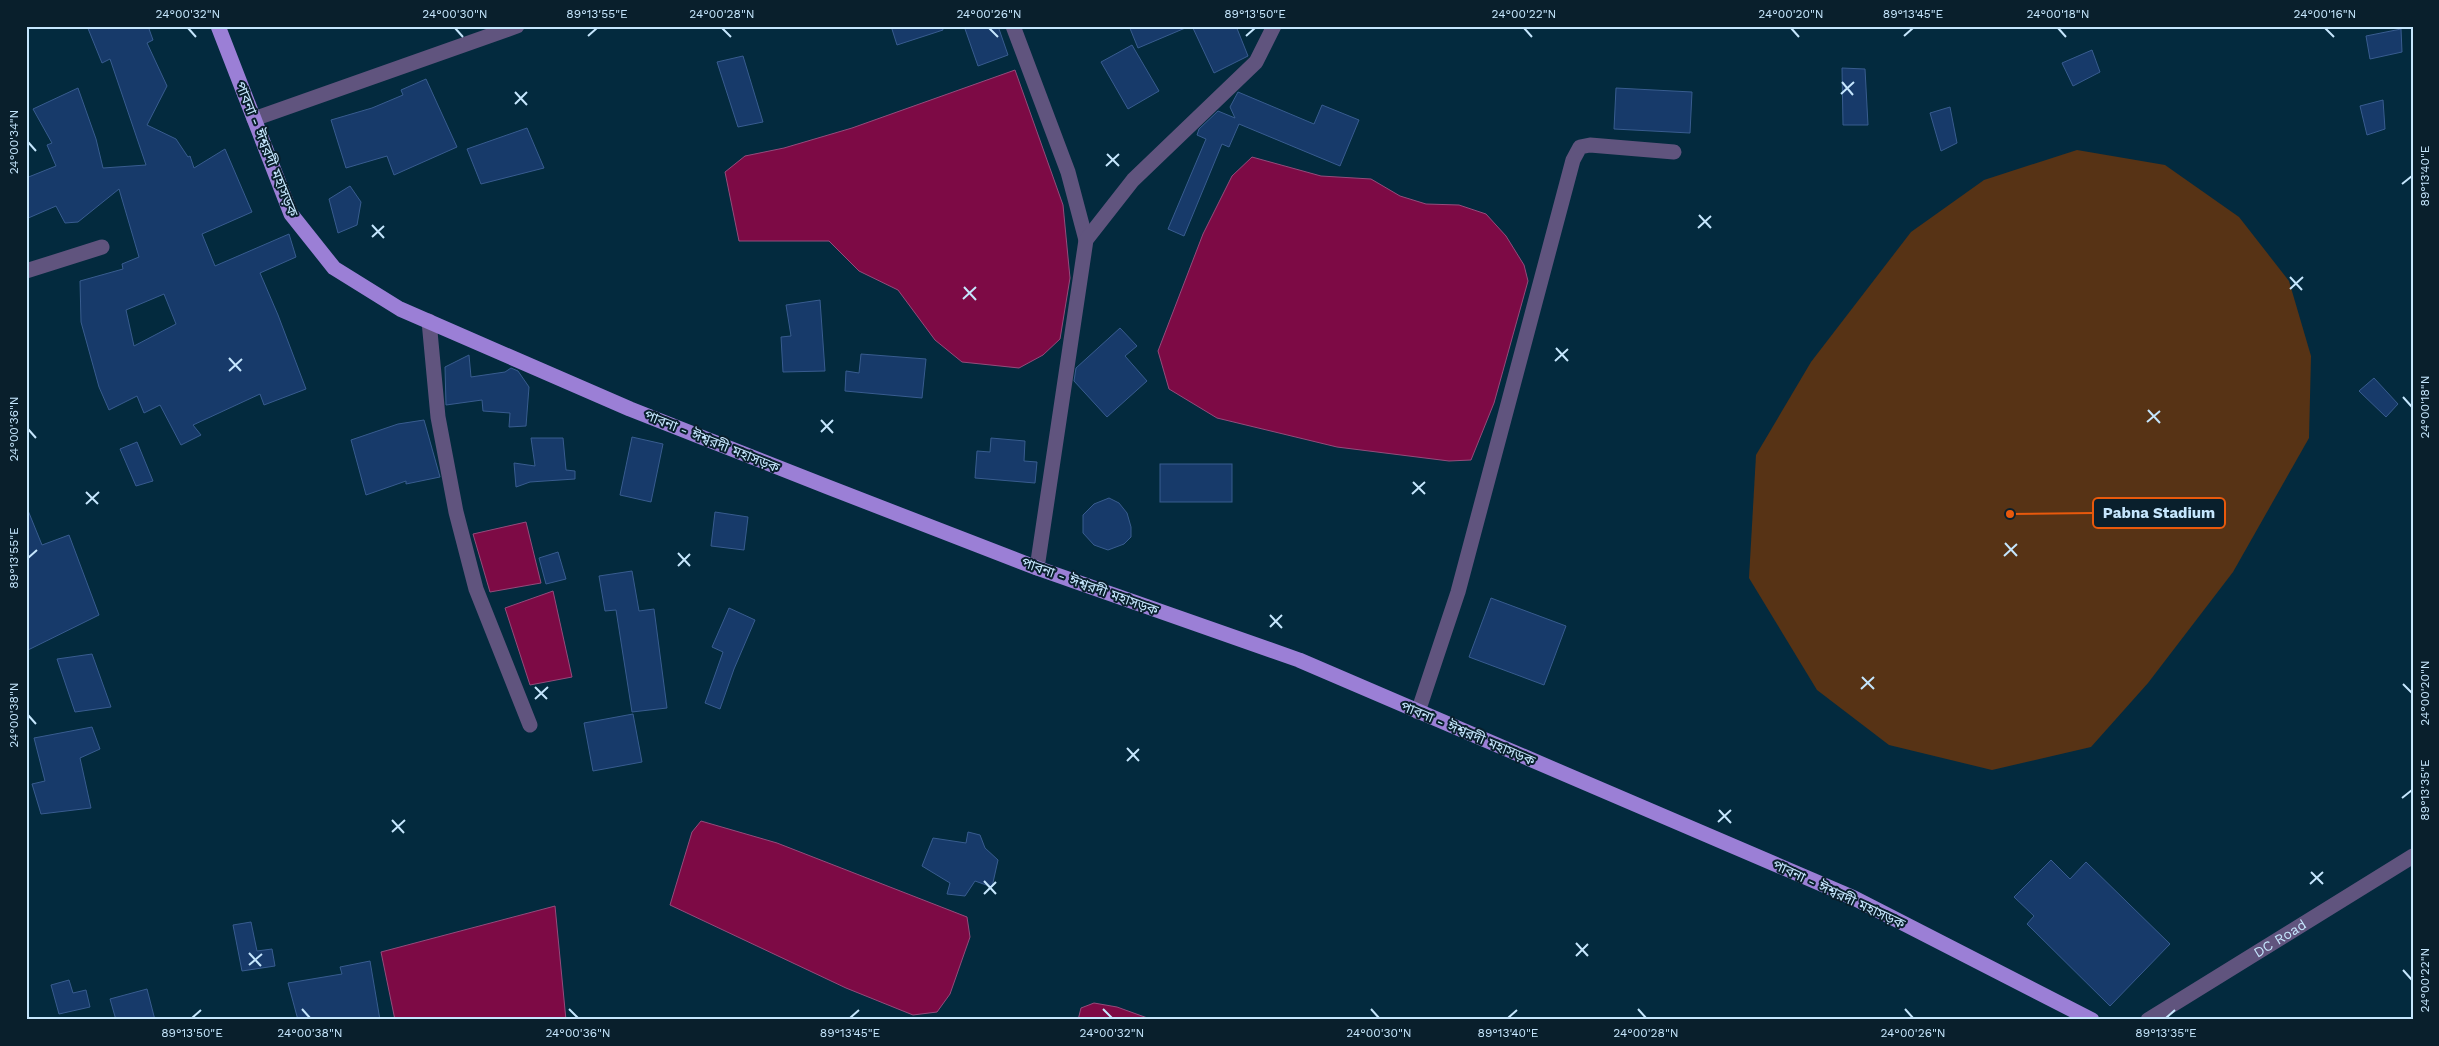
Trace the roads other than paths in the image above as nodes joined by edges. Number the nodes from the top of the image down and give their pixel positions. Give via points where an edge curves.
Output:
1 (218, 26) edge
2 (517, 26) edge
3 (1013, 26) edge
4 (1274, 26) edge
5 (254, 119) junction
6 (1674, 152) dead end
7 (1086, 240) junction
8 (102, 247) dead end
9 (26, 271) edge
10 (429, 322) junction
11 (1037, 568) junction
12 (1418, 712) junction
13 (530, 725) dead end
14 (2413, 856) edge
15 (2092, 1020) edge
16 (2148, 1020) edge

1 - 5 main road, পাবনা - ঈশ্বরদী মহাসড়ক
2 - 5 street
3 - 7 street via 1068,172
4 - 7 street via 1256,62 1133,180
5 - 10 main road, পাবনা - ঈশ্বরদী মহাসড়ক via 291,214 334,268 400,309
6 - 12 street via 1590,144 1580,147 1573,160 1458,592
7 - 11 street
8 - 9 street
10 - 11 main road, পাবনা - ঈশ্বরদী মহাসড়ক via 630,409
10 - 13 street via 438,416 456,512 476,590
11 - 12 main road, পাবনা - ঈশ্বরদী মহাসড়ক via 1298,660
12 - 15 main road, পাবনা - ঈশ্বরদী মহাসড়ক via 1854,898
14 - 16 street, DC Road

